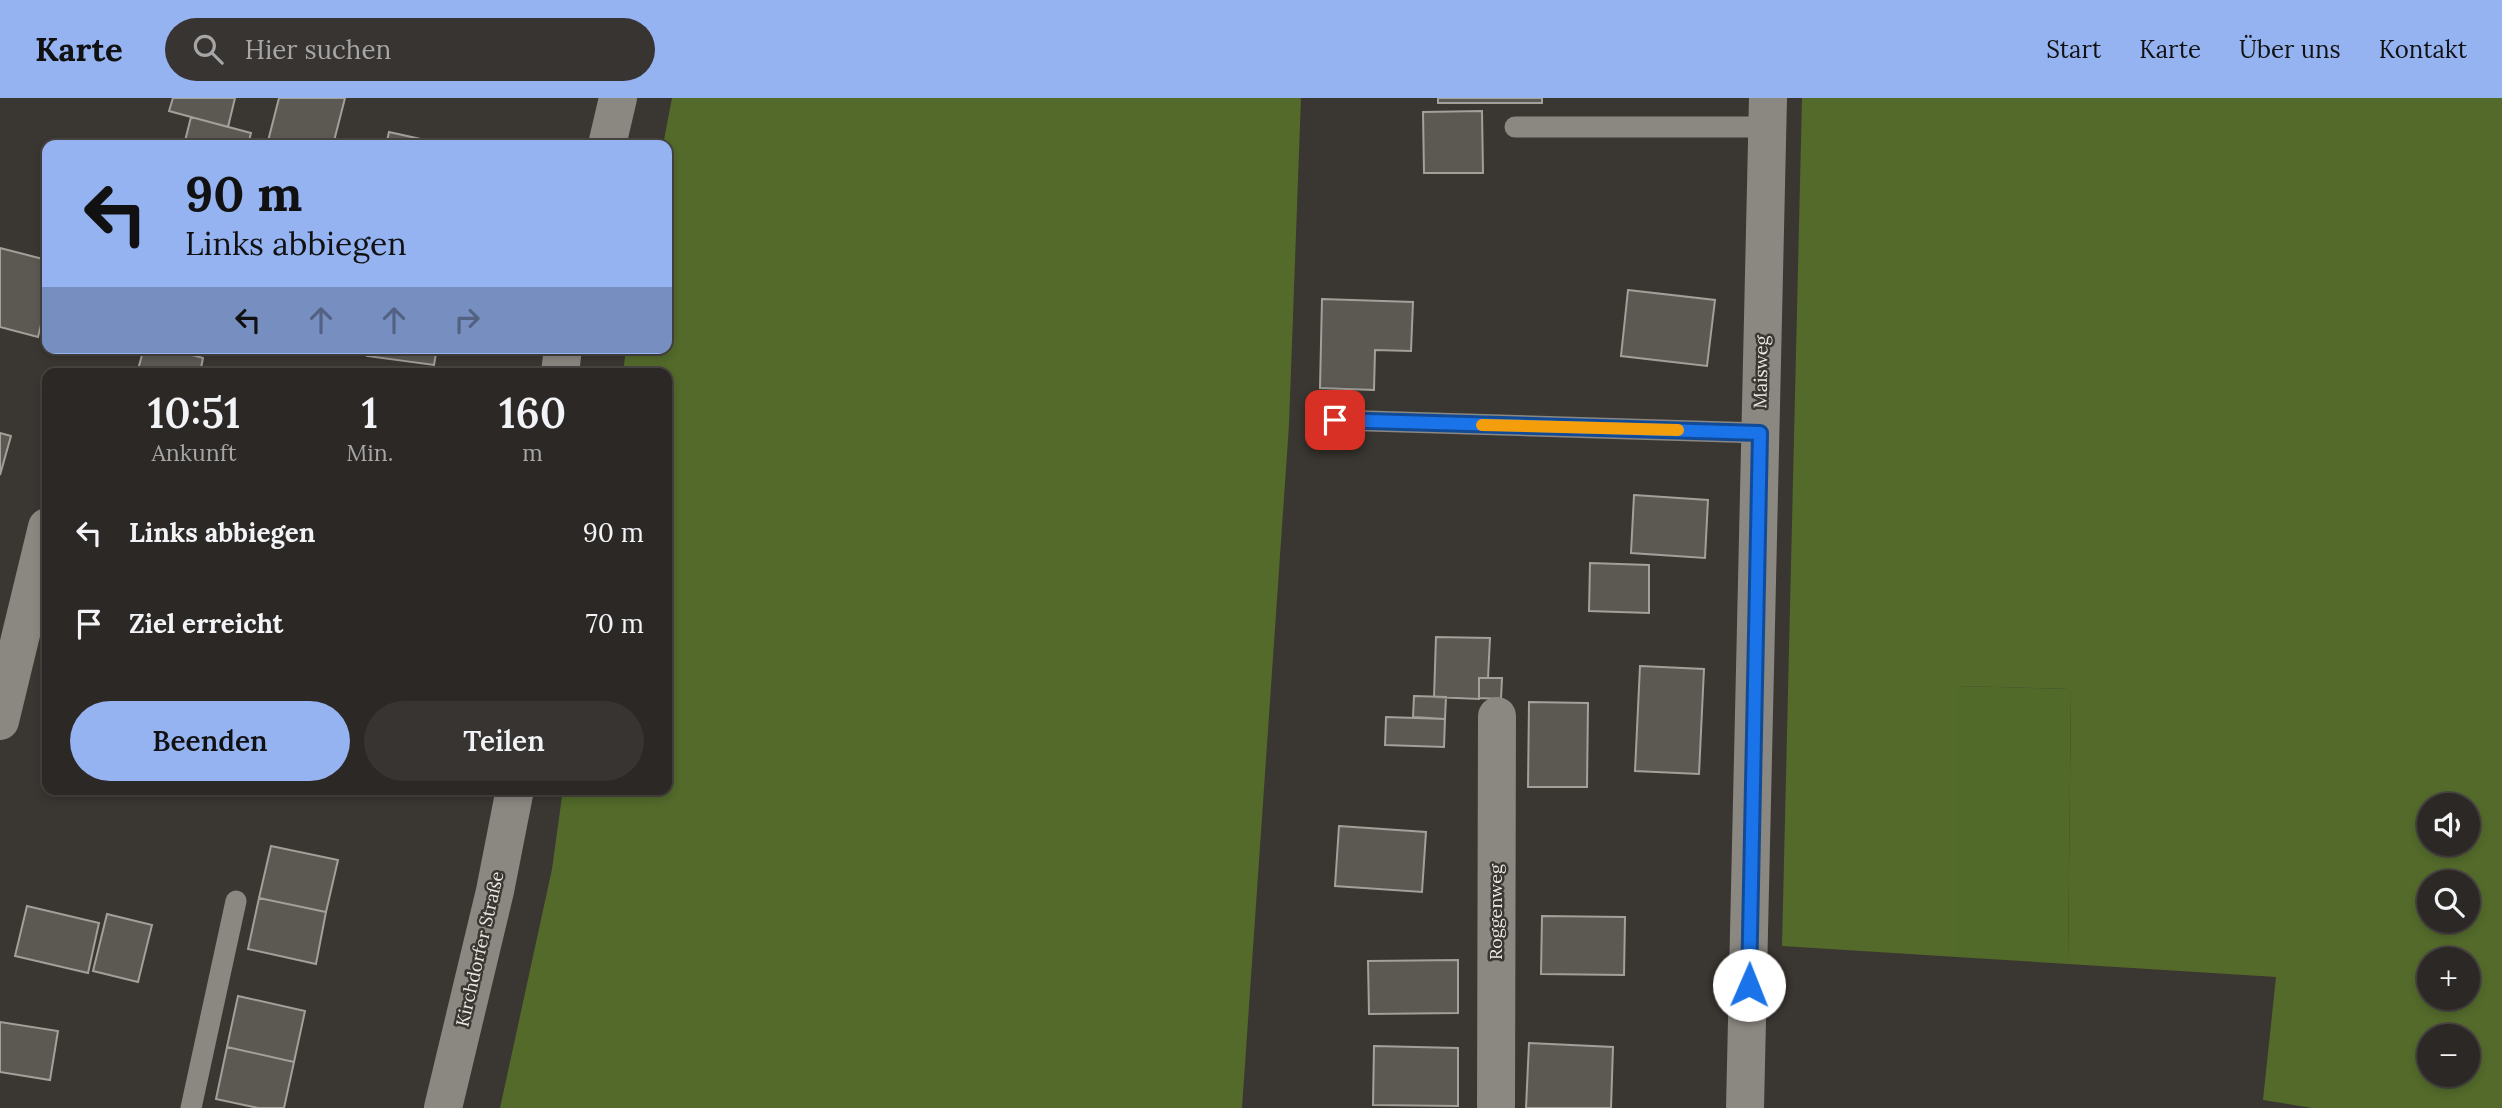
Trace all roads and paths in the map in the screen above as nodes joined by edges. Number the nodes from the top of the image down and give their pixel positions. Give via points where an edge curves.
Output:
1 (618, 98) edge
2 (1767, 113) edge
3 (1515, 127) dead end
4 (608, 140) edge
5 (1335, 420) dead end
6 (1760, 433) junction
7 (42, 548) edge
8 (1497, 716) dead end
9 (0, 721) edge
10 (514, 795) edge
11 (236, 901) dead end
12 (191, 1108) edge
13 (443, 1108) edge
14 (1496, 1108) edge
15 (1745, 1108) edge

1 - 4 street
2 - 3 lane
2 - 6 street, Maisweg
5 - 6 lane
6 - 15 street, Maisweg
7 - 9 street
8 - 14 street, Roggenweg
10 - 13 street, Kirchdorfer Straße
11 - 12 lane

